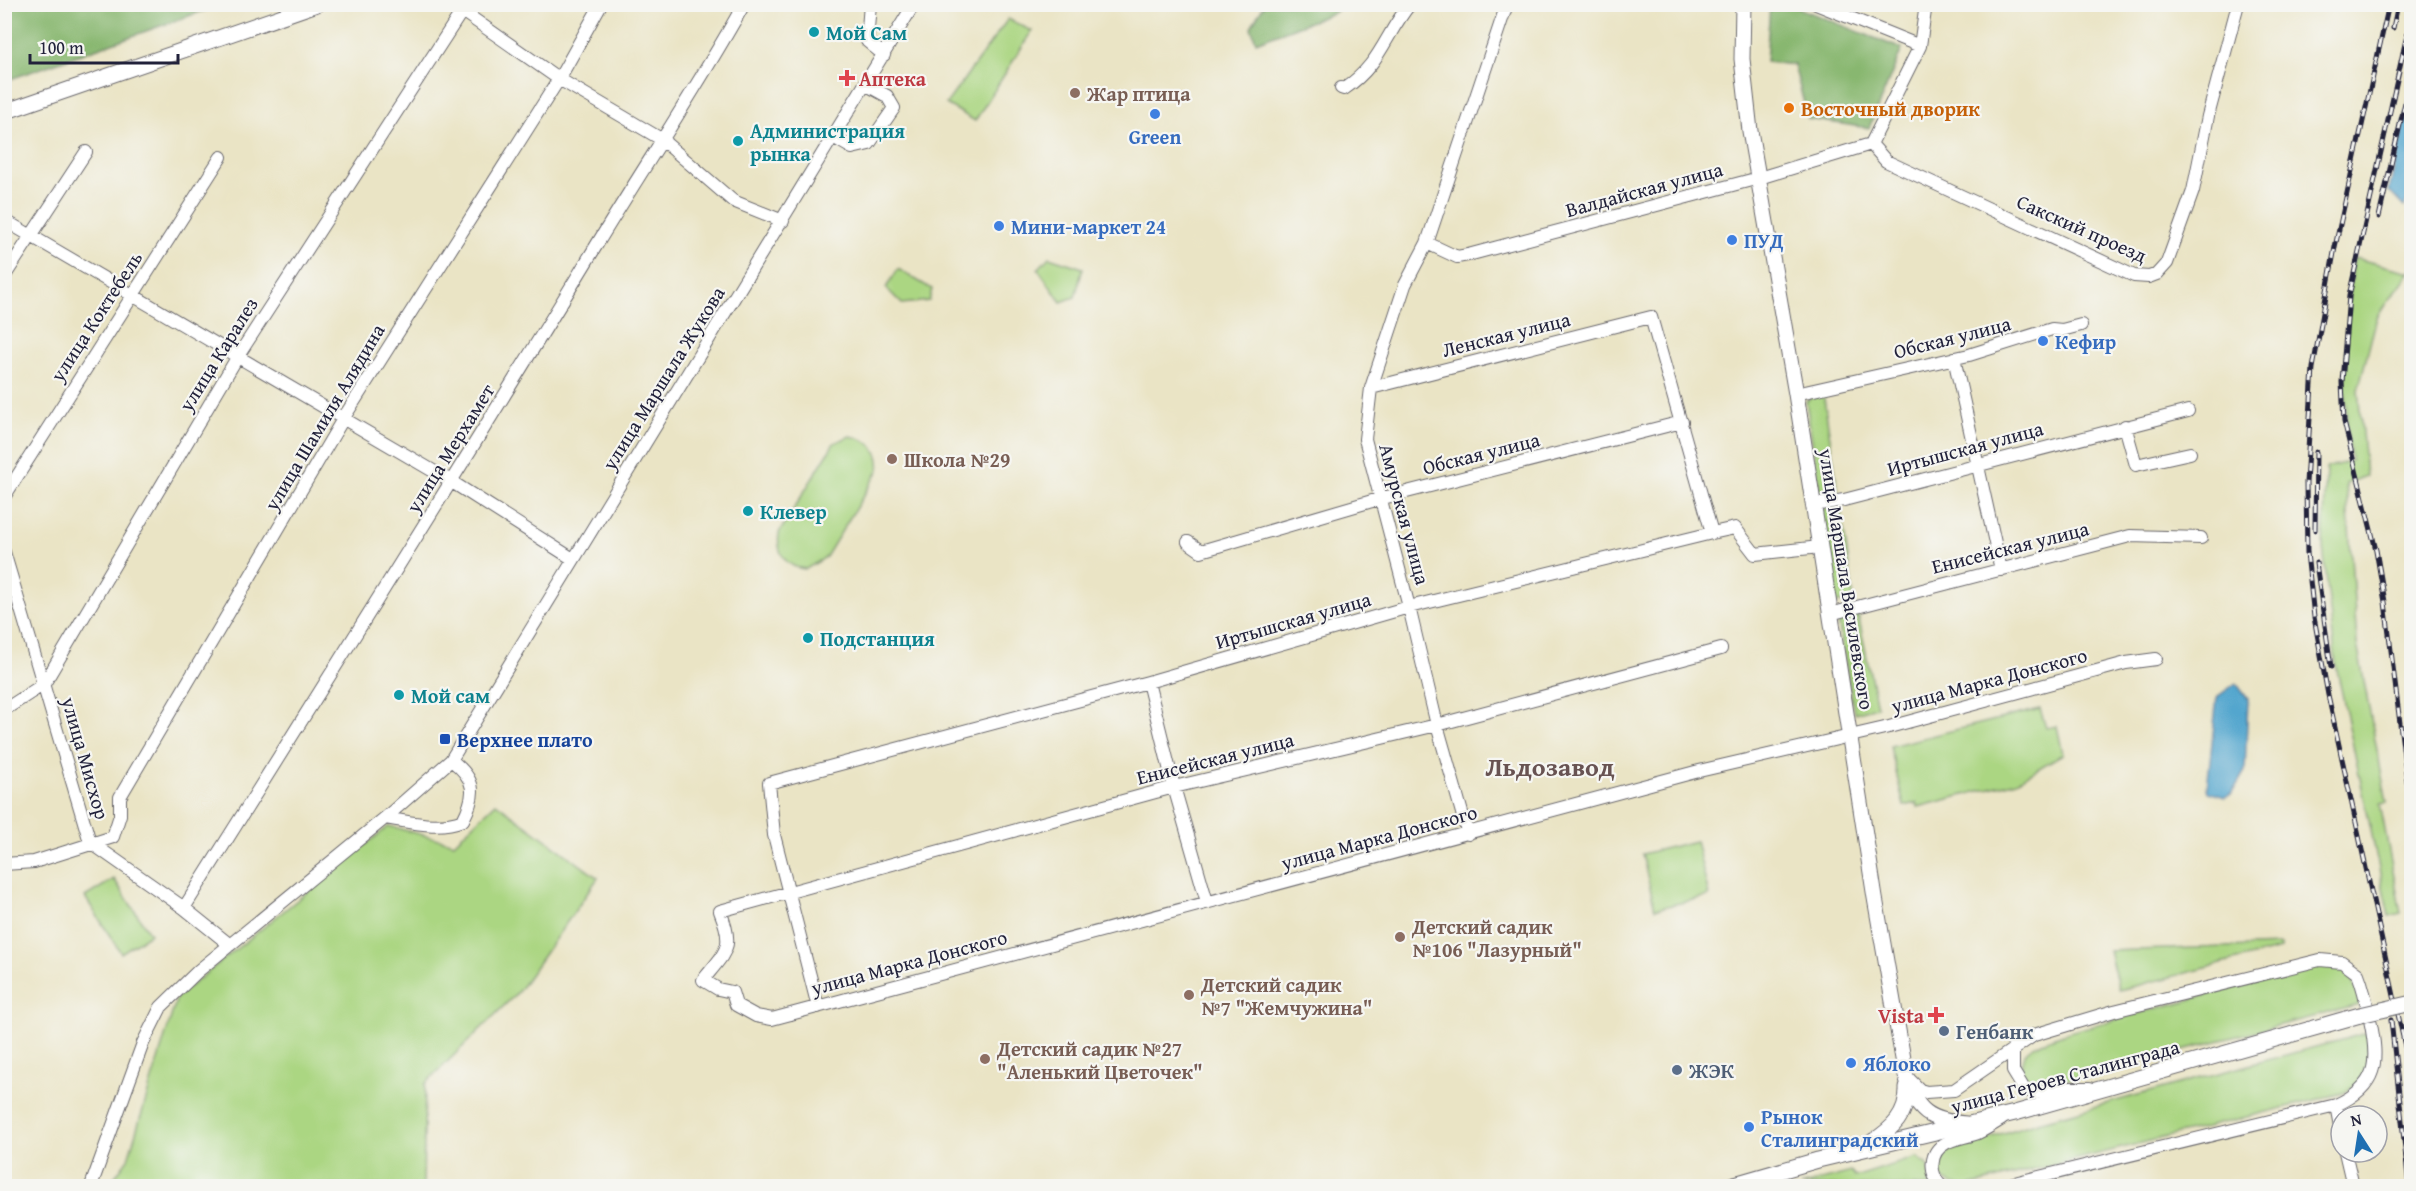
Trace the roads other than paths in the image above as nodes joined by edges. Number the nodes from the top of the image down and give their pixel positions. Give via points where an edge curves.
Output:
1 (317, 4) edge
2 (601, 4) edge
3 (744, 4) edge
4 (870, 4) edge
5 (914, 4) edge
6 (1410, 4) edge
7 (1508, 4) edge
8 (1816, 4) edge
9 (1926, 4) edge
10 (2238, 4) edge
11 (1740, 5) edge
12 (1920, 46) junction
13 (884, 55) junction
14 (559, 79) junction
15 (866, 84) junction
16 (1341, 88) dead end
17 (4, 112) edge
18 (833, 137) junction
19 (661, 139) junction
20 (1871, 144) junction
21 (86, 152) dead end
22 (221, 157) dead end
23 (1759, 178) junction
24 (4, 220) edge
25 (783, 221) junction
26 (31, 238) junction
27 (1427, 243) junction
28 (4, 277) edge
29 (134, 294) junction
30 (2081, 325) dead end
31 (238, 356) junction
32 (1954, 358) junction
33 (1371, 388) junction
34 (1796, 394) junction
35 (2188, 411) dead end
36 (344, 419) junction
37 (1682, 422) junction
38 (2125, 426) junction
39 (2190, 453) dead end
40 (1978, 465) junction
41 (452, 482) junction
42 (4, 497) edge
43 (1379, 499) junction
44 (1814, 505) junction
45 (1712, 533) junction
46 (2201, 538) dead end
47 (1188, 542) dead end
48 (1820, 547) junction
49 (4, 552) edge
50 (573, 559) junction
51 (2001, 570) junction
52 (17, 597) junction
53 (4, 601) edge
54 (1409, 607) junction
55 (1830, 614) junction
56 (1721, 649) dead end
57 (2156, 659) dead end
58 (1148, 682) junction
59 (44, 684) junction
60 (4, 710) edge
61 (1437, 725) junction
62 (1851, 734) junction
63 (451, 760) junction
64 (1174, 787) junction
65 (385, 818) junction
66 (1468, 834) junction
67 (90, 842) junction
68 (4, 864) edge
69 (788, 894) junction
70 (1207, 902) junction
71 (183, 908) junction
72 (720, 911) joint
73 (230, 945) junction
74 (2412, 1003) edge
75 (818, 1007) junction
76 (2013, 1048) junction
77 (1906, 1076) junction
78 (2104, 1088) junction
79 (2338, 1104) edge
80 (2329, 1107) edge
81 (2015, 1113) junction
82 (1966, 1124) junction
83 (1857, 1150) junction
84 (2348, 1164) edge
85 (2018, 1185) edge
86 (91, 1186) edge
87 (1728, 1186) edge
88 (1941, 1186) edge
89 (2002, 1186) edge
90 (2353, 1186) edge

1 - 17 main road
2 - 14 street, улица Шамиля Алядина
3 - 19 street, улица Мерхамет
4 - 13 street via 867,41
5 - 13 street, улица Маршала Жукова
6 - 16 street via 1372,66 1362,77
7 - 27 street, Амурская улица
8 - 12 street
9 - 12 street
10 - 20 street, Сакский проезд via 2193,191 2167,263 2157,274 2134,276 1886,161
11 - 23 main road, улица Маршала Василевского via 1744,89
12 - 20 street
13 - 15 street, улица Маршала Жукова
14 - 19 street
14 - 31 street, улица Каралез via 462,10
14 - 36 street, улица Шамиля Алядина
15 - 18 street, улица Маршала Жукова
15 - 18 street via 887,96 894,108 869,144 852,148
18 - 25 street, улица Маршала Жукова
19 - 25 street via 733,201
19 - 41 street, улица Мерхамет
20 - 23 street, Валдайская улица
21 - 26 street
22 - 29 street, улица Коктебель
23 - 27 street, Валдайская улица via 1468,255 1457,257
23 - 34 main road, улица Маршала Василевского
24 - 26 street
25 - 50 street, улица Маршала Жукова
26 - 28 street
26 - 29 street
27 - 33 street, Амурская улица via 1405,285
29 - 31 street
29 - 42 street, улица Коктебель
30 - 32 street, Обская улица via 2052,329
31 - 36 street
31 - 59 street, улица Каралез
32 - 34 street, Обская улица
32 - 40 street
33 - 37 street, Ленская улица via 1651,317
33 - 43 street, Амурская улица via 1365,439
34 - 44 main road, улица Маршала Василевского
35 - 38 street, Иртышская улица
36 - 41 street
36 - 67 street, улица Шамиля Алядина via 120,797 120,815 113,837
37 - 43 street, Обская улица
37 - 45 street
38 - 39 street via 2136,465
38 - 40 street, Иртышская улица
40 - 44 street, Иртышская улица
40 - 51 street
41 - 50 street
41 - 71 street, улица Мерхамет
43 - 47 street, Обская улица via 1201,550
43 - 54 street, Амурская улица
44 - 48 main road, улица Маршала Василевского
45 - 48 street, Иртышская улица via 1735,528 1755,554
45 - 54 street, Иртышская улица
46 - 51 street, Енисейская улица via 2130,536
48 - 55 main road, улица Маршала Василевского
49 - 52 street, улица Мисхор
50 - 63 street, улица Маршала Жукова
51 - 55 street, Енисейская улица
52 - 53 street
52 - 59 street, улица Мисхор
54 - 58 street, Иртышская улица
54 - 61 street, Амурская улица
55 - 62 main road, улица Маршала Василевского
56 - 61 street, Енисейская улица
57 - 62 street, улица Марка Донского via 2126,663
58 - 64 street
58 - 69 street, Иртышская улица via 770,783 774,835
59 - 60 street, улица Каралез
59 - 67 street, улица Мисхор
61 - 64 street, Енисейская улица
61 - 66 street, Амурская улица
62 - 66 street, улица Марка Донского
62 - 77 main road, улица Маршала Василевского
63 - 65 street, улица Маршала Жукова
63 - 65 street via 465,770 473,788 471,805 463,820 449,826 432,826
64 - 69 street, Енисейская улица
64 - 70 street
65 - 73 street, улица Маршала Жукова
66 - 70 street, улица Марка Донского
67 - 68 street via 34,862
67 - 71 street, улица Мисхор
69 - 72 street, Енисейская улица
69 - 75 street
70 - 75 street, улица Марка Донского
71 - 73 street, улица Мисхор
72 - 75 street, улица Марка Донского via 728,944 703,980 732,992 736,1005 764,1018
73 - 86 street, улица Маршала Жукова via 161,1007 143,1043
74 - 78 main road, улица Героев Сталинграда, bridge
76 - 77 street via 1954,1090 1926,1092
76 - 78 street via 2015,1078 2030,1092
76 - 79 street via 2034,1035 2114,1011 2309,962 2342,962 2358,974 2376,1057 2371,1076 2360,1092
77 - 82 main road, улица Маршала Василевского via 1914,1100 1924,1111 1946,1122
77 - 83 main road via 1905,1109 1897,1122 1888,1132
78 - 81 main road, улица Героев Сталинграда
80 - 85 street
81 - 82 main road, улица Героев Сталинграда
81 - 88 street via 1939,1148 1932,1168
82 - 83 main road, улица Героев Сталинграда
83 - 87 main road, улица Героев Сталинграда
84 - 90 street
85 - 89 street

